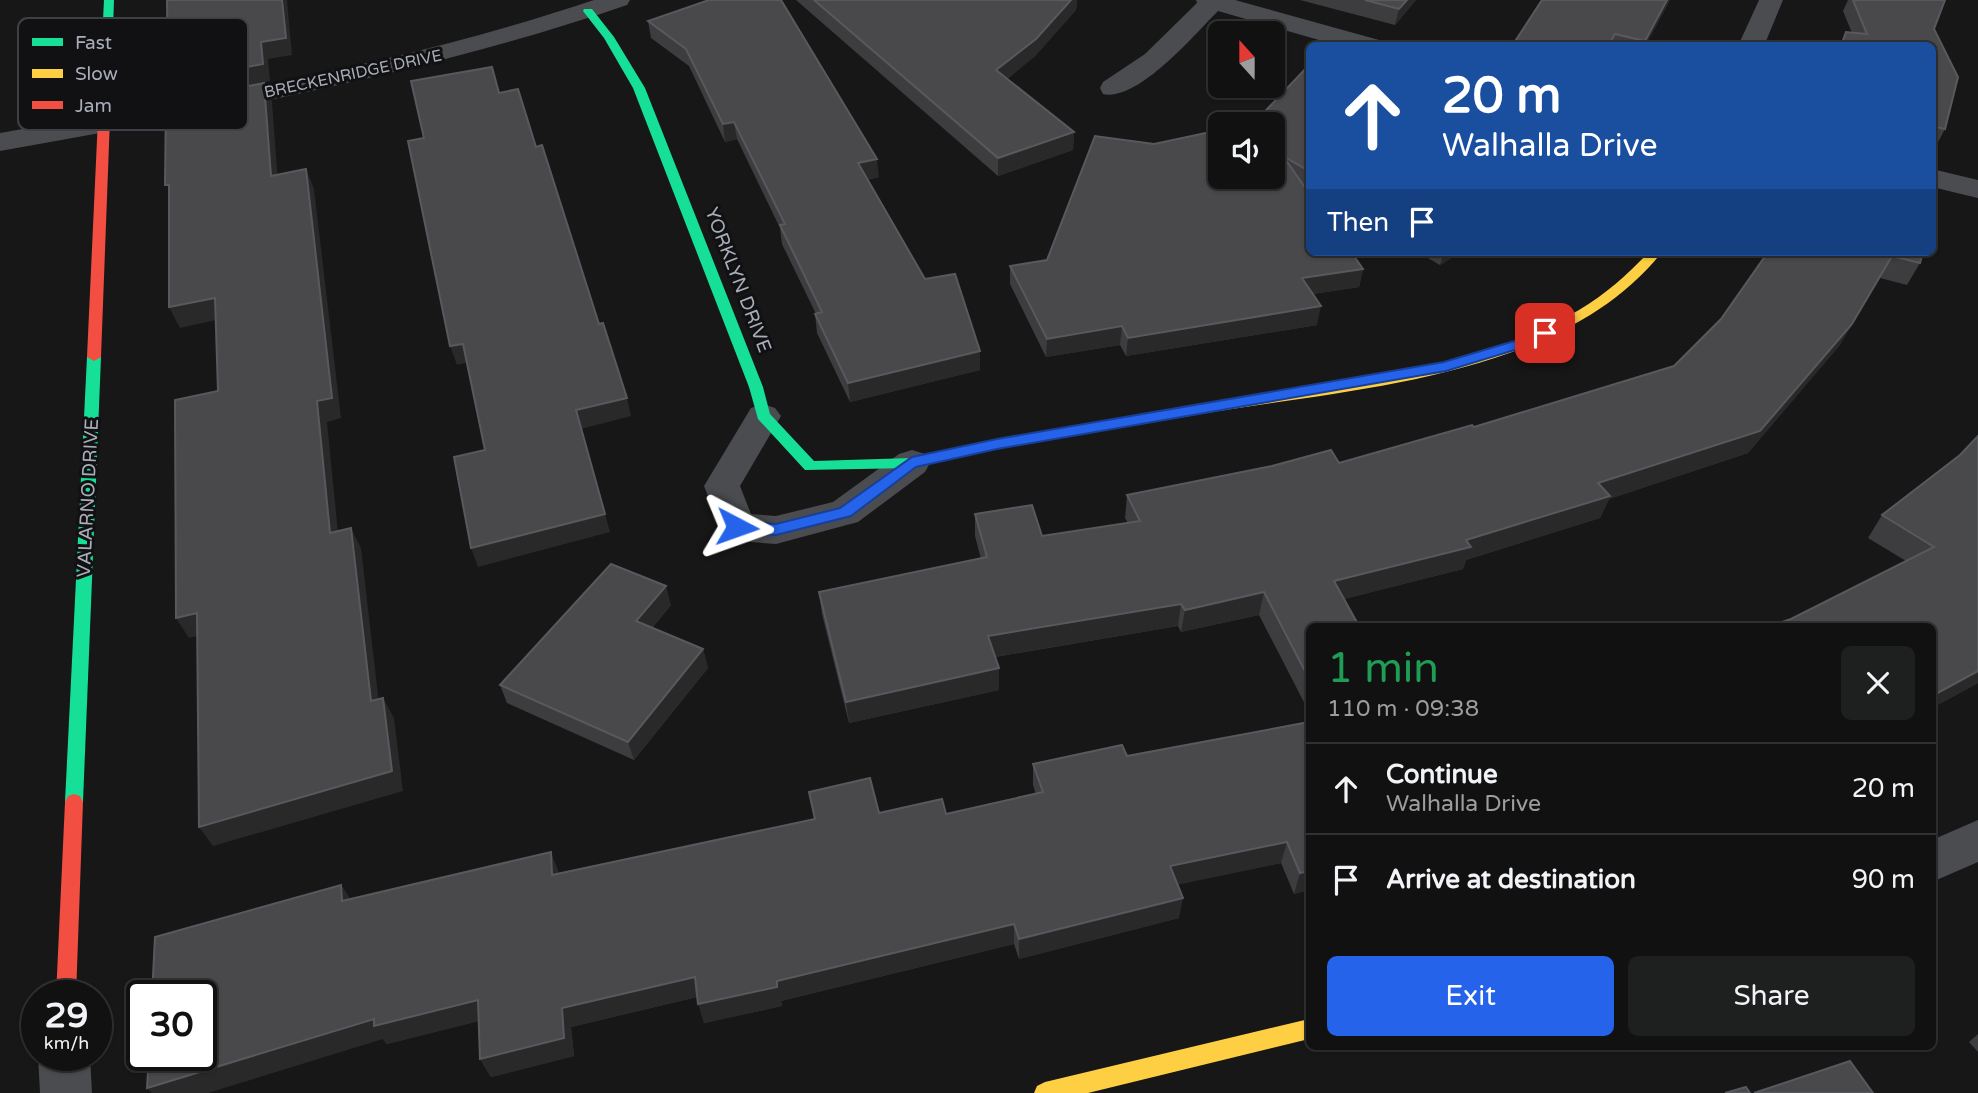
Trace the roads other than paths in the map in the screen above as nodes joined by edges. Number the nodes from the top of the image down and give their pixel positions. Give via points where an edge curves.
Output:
1 (109, 0) edge
2 (618, 0) edge
3 (1211, 0) edge
4 (1771, 0) edge
5 (588, 11) junction
6 (108, 18) edge
7 (1356, 42) edge
8 (1753, 42) edge
9 (1113, 88) dead end
10 (248, 96) edge
11 (66, 130) edge
12 (105, 130) edge
13 (0, 142) edge
14 (1936, 179) edge
15 (1978, 189) edge
16 (1653, 256) edge
17 (763, 416) junction
18 (912, 463) junction
19 (1978, 840) edge
20 (1936, 860) edge
21 (67, 980) edge
22 (1306, 1030) edge
23 (64, 1071) edge
24 (65, 1093) edge
25 (1045, 1093) edge

1 - 6 street, VALARNO DRIVE
2 - 5 street, BRECKENRIDGE DRIVE
3 - 7 street
3 - 9 street via 1154,60
4 - 8 street
5 - 10 street, BRECKENRIDGE DRIVE via 446,54
5 - 17 street, YORKLYN DRIVE via 639,88 757,387
11 - 13 street, BRECKENRIDGE DRIVE
12 - 21 street, VALARNO DRIVE
14 - 15 street
16 - 18 street via 1626,283 1583,313 1526,342 1446,367 997,444
17 - 18 street via 810,466
17 - 18 street via 722,486 737,527 776,530 845,512
19 - 20 street
22 - 25 street
23 - 24 street

